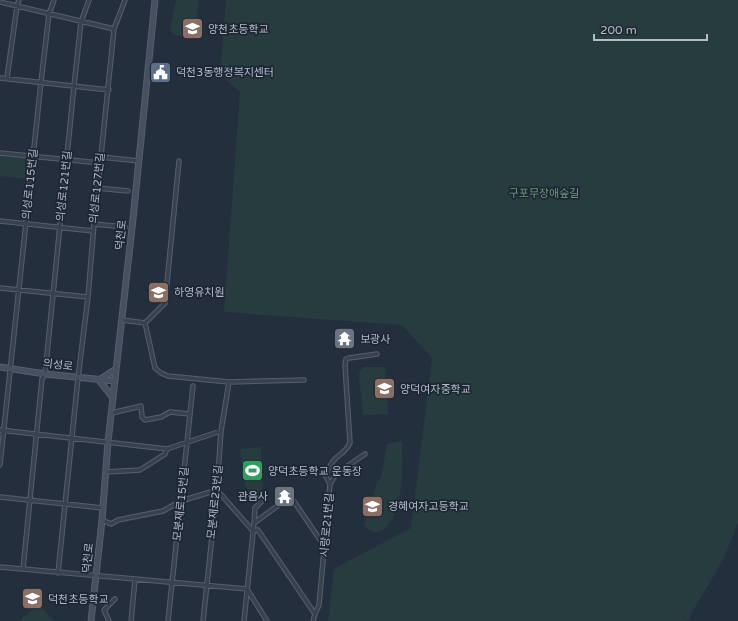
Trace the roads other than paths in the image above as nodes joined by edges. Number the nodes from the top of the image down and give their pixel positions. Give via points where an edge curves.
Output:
1 (19, 0) edge
2 (54, 0) edge
3 (89, 0) edge
4 (125, 0) edge
5 (155, 0) edge
6 (0, 2) edge
7 (17, 6) junction
8 (49, 14) junction
9 (81, 22) junction
10 (114, 29) junction
11 (0, 78) edge
12 (7, 78) junction
13 (41, 82) junction
14 (74, 86) junction
15 (108, 90) junction
16 (0, 153) edge
17 (33, 156) junction
18 (100, 157) junction
19 (66, 159) junction
20 (139, 161) junction
21 (179, 161) dead end
22 (100, 163) junction
23 (97, 188) junction
24 (128, 191) dead end
25 (0, 220) edge
26 (25, 223) junction
27 (94, 224) junction
28 (60, 227) junction
29 (125, 227) dead end
30 (93, 231) junction
31 (0, 288) edge
32 (18, 290) junction
33 (53, 293) junction
34 (88, 297) junction
35 (122, 320) junction
36 (145, 323) junction
37 (377, 354) dead end
38 (0, 367) edge
39 (10, 368) junction
40 (116, 369) junction
41 (45, 374) junction
42 (78, 378) junction
43 (99, 380) junction
44 (304, 380) dead end
45 (115, 382) junction
46 (229, 382) junction
47 (193, 386) dead end
48 (113, 398) junction
49 (112, 412) junction
50 (190, 414) junction
51 (2, 430) edge
52 (221, 431) junction
53 (38, 434) junction
54 (72, 438) junction
55 (108, 442) junction
56 (187, 442) junction
57 (167, 449) junction
58 (365, 454) dead end
59 (0, 465) edge
60 (106, 472) junction
61 (330, 484) junction
62 (217, 490) junction
63 (0, 498) edge
64 (263, 498) dead end
65 (30, 500) junction
66 (181, 501) junction
67 (65, 504) junction
68 (103, 508) junction
69 (102, 520) junction
70 (253, 531) junction
71 (324, 547) junction
72 (0, 567) edge
73 (23, 569) junction
74 (58, 573) junction
75 (96, 576) junction
76 (135, 580) junction
77 (172, 583) junction
78 (206, 586) junction
79 (247, 589) junction
80 (115, 599) dead end
81 (315, 614) junction
82 (92, 621) edge
83 (109, 621) edge
84 (131, 621) edge
85 (168, 621) edge
86 (203, 621) edge
87 (244, 621) edge
88 (267, 621) edge
89 (313, 621) edge

1 - 7 street
2 - 8 street, 의성로115번길
3 - 9 street, 의성로121번길
4 - 10 street, 의성로127번길
5 - 20 main road, 덕천로
6 - 7 street
7 - 8 street
7 - 12 street
8 - 9 street
8 - 13 street, 의성로115번길
9 - 10 street
9 - 14 street, 의성로121번길
10 - 15 street, 의성로127번길
11 - 12 street
12 - 13 street
13 - 14 street
13 - 17 street, 의성로115번길
14 - 15 street
14 - 19 street, 의성로121번길
15 - 18 street, 의성로127번길
16 - 17 street
17 - 19 street
17 - 26 street, 의성로115번길
18 - 20 street
18 - 22 street, 의성로127번길
19 - 22 street
19 - 28 street, 의성로121번길
20 - 35 main road, 덕천로
21 - 36 street via 164,303
22 - 23 street, 의성로127번길
23 - 24 street
23 - 27 street, 의성로127번길
25 - 26 street
26 - 28 street
26 - 32 street, 의성로115번길
27 - 29 street
27 - 30 street, 의성로127번길
28 - 30 street
28 - 33 street, 의성로121번길
30 - 34 street, 의성로127번길
31 - 32 street
32 - 33 street
32 - 39 street, 의성로115번길
33 - 34 street
33 - 41 street, 의성로121번길
34 - 42 street, 의성로127번길
35 - 36 street
35 - 40 main road, 덕천로
36 - 46 street via 155,368 161,373 168,376
37 - 61 street, 시랑로21번길 via 346,359 350,443 346,451 329,467 326,477
38 - 39 main road, 의성로
39 - 41 main road, 의성로
39 - 51 street, 의성로115번길
40 - 43 main road
40 - 45 main road, 덕천로
41 - 42 main road, 의성로
41 - 53 street, 의성로121번길 via 42,379
42 - 43 main road, 의성로
42 - 54 street, 의성로127번길
43 - 45 main road, 의성로
43 - 48 main road
44 - 46 street
45 - 48 main road, 덕천로
46 - 52 street, 모분재로23번길
47 - 50 street, 모분재로15번길
48 - 49 main road, 덕천로
49 - 50 street via 141,406 142,417 145,420 161,417 170,412
49 - 55 main road, 덕천로
50 - 56 street, 모분재로15번길
51 - 53 street
51 - 59 street, 의성로115번길
52 - 56 street
52 - 62 street, 모분재로23번길
53 - 54 street
53 - 65 street, 의성로121번길
54 - 55 street
54 - 67 street, 의성로127번길
55 - 57 street
55 - 60 main road, 덕천로
56 - 57 street
56 - 66 street, 모분재로15번길
57 - 60 street via 165,454 140,470
58 - 61 street via 336,474
60 - 68 main road, 덕천로
61 - 71 street, 시랑로21번길
62 - 66 street
62 - 70 street
62 - 78 street, 모분재로23번길
63 - 65 street
64 - 70 street via 255,508
65 - 67 street
65 - 73 street, 의성로121번길
66 - 69 street via 163,511 118,520 111,524
66 - 77 street, 모분재로15번길
67 - 68 street
67 - 74 street, 의성로127번길
68 - 69 main road, 덕천로
69 - 75 main road, 덕천로
70 - 71 street via 254,523 287,499 293,500
70 - 79 street
70 - 81 street via 258,530
71 - 81 street, 시랑로21번길 via 319,605
72 - 73 street
73 - 74 street
74 - 75 street
75 - 76 street
75 - 82 main road, 덕천로
76 - 77 street
76 - 84 street
77 - 78 street
77 - 85 street, 모분재로15번길
78 - 79 street
78 - 86 street, 모분재로23번길
79 - 87 street
79 - 88 street
80 - 83 street via 104,610
81 - 89 street, 시랑로21번길

